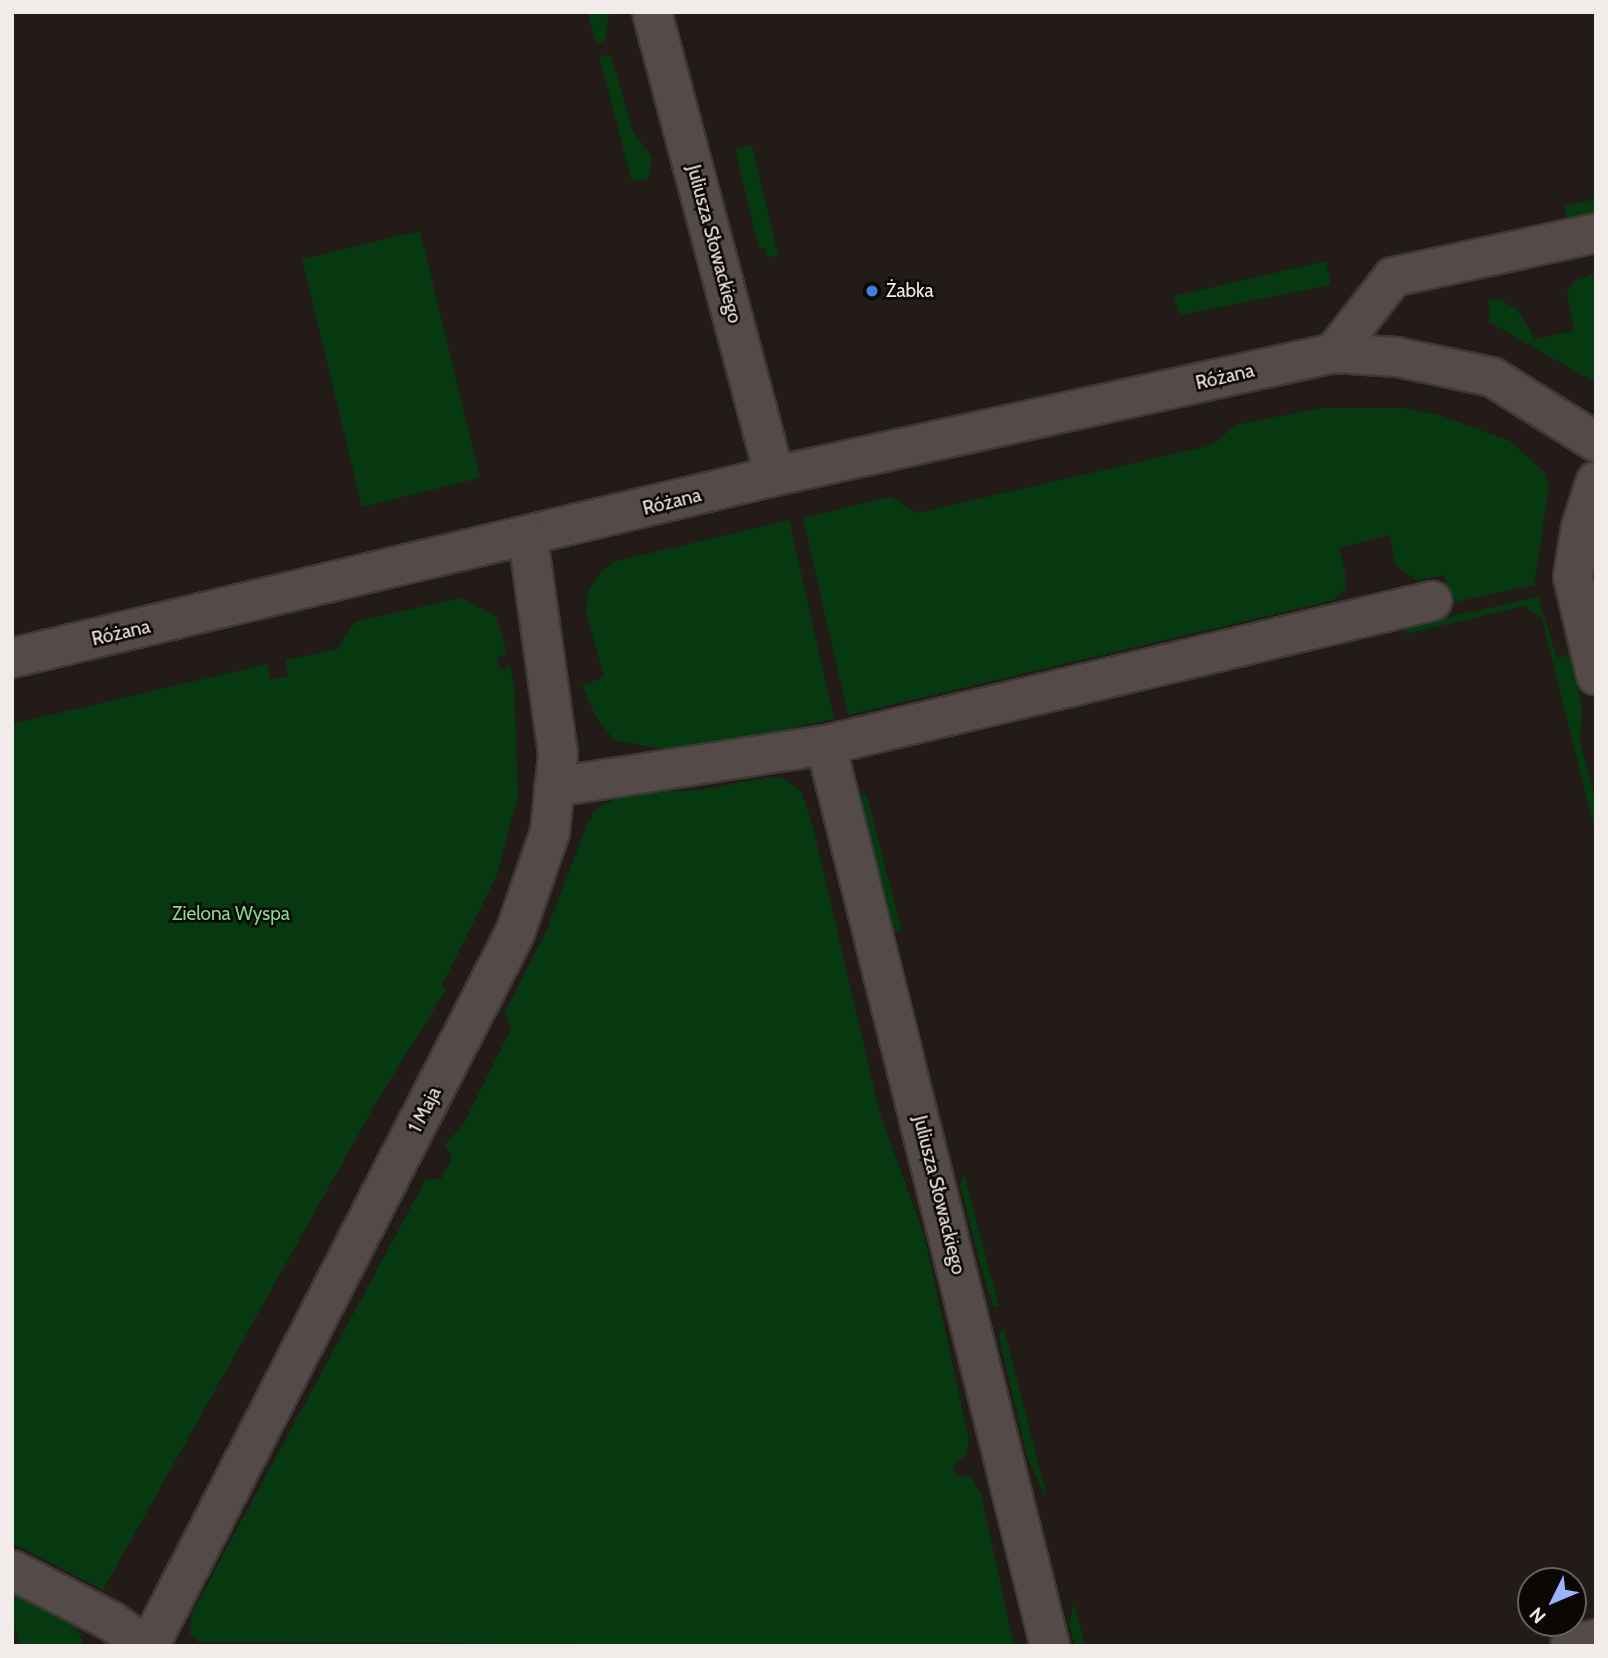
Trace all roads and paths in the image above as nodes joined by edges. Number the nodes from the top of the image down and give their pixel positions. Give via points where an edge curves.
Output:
1 (652, 12) edge
2 (1596, 233) edge
3 (1334, 353) junction
4 (1596, 442) edge
5 (775, 476) junction
6 (1596, 481) edge
7 (528, 537) junction
8 (1432, 601) dead end
9 (12, 658) edge
10 (1596, 675) edge
11 (826, 745) junction
12 (554, 787) junction
13 (12, 1570) edge
14 (1596, 1639) edge
15 (147, 1646) edge
16 (1050, 1646) edge
17 (1570, 1646) edge

1 - 5 street, Juliusza Słowackiego
2 - 3 street via 1393,277
3 - 4 street, Różana via 1397,357 1492,377
3 - 5 street, Różana
5 - 7 street, Różana
6 - 10 street via 1581,527 1573,577
7 - 9 street, Różana
7 - 12 street, 1 Maja via 558,754
8 - 11 street
11 - 12 street
11 - 16 street, Juliusza Słowackiego
12 - 15 street, 1 Maja via 550,832 515,933
13 - 15 street via 111,1621
14 - 17 street

